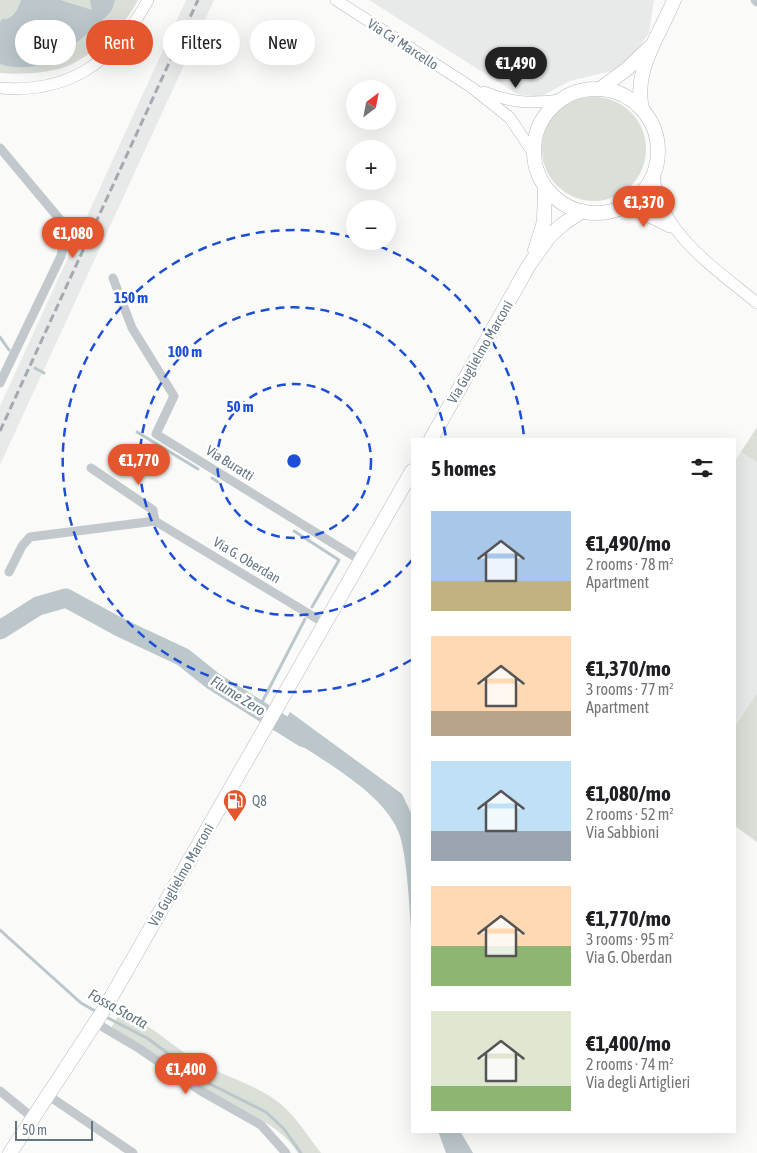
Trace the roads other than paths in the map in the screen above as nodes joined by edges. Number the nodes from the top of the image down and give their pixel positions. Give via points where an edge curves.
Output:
1 (148, 0) edge
2 (336, 0) edge
3 (674, 0) edge
4 (651, 46) junction
5 (471, 87) junction
6 (0, 88) edge
7 (600, 89) junction
8 (561, 100) junction
9 (642, 109) junction
10 (0, 148) edge
11 (534, 154) junction
12 (654, 173) junction
13 (545, 186) junction
14 (614, 210) junction
15 (582, 211) junction
16 (678, 232) junction
17 (529, 265) junction
18 (113, 278) dead end
19 (757, 302) edge
20 (0, 382) edge
21 (432, 438) edge
22 (91, 468) dead end
23 (411, 475) edge
24 (408, 488) edge
25 (156, 521) junction
26 (360, 560) junction
27 (9, 572) dead end
28 (324, 623) junction
29 (96, 1023) junction
30 (0, 1091) edge
31 (49, 1096) junction
32 (33, 1118) junction
33 (10, 1153) edge
34 (133, 1153) edge
35 (286, 1153) edge

1 - 6 main road via 121,41 87,70 44,87
2 - 5 main road, Via Ca' Marcello
3 - 4 main road, Via Guglielmo Marconi
4 - 7 main road, Via Guglielmo Marconi via 627,70
4 - 9 main road, Via Guglielmo Marconi via 640,85
5 - 8 main road via 516,102
5 - 11 main road via 510,118
7 - 8 main road, Via Guglielmo Marconi via 579,91
7 - 9 main road, Via Guglielmo Marconi via 620,94
8 - 11 main road, Via Guglielmo Marconi via 542,120 536,133
9 - 12 main road, Via Guglielmo Marconi via 657,140
10 - 20 street via 62,222 64,237 61,256
11 - 13 main road, Via Guglielmo Marconi via 538,174
12 - 14 main road, Via Guglielmo Marconi via 636,198
12 - 16 main road via 658,201
13 - 15 main road, Via Guglielmo Marconi via 560,201
13 - 17 main road, Via Guglielmo Marconi via 544,222
14 - 15 main road, Via Guglielmo Marconi via 600,213
14 - 16 main road via 646,214
15 - 17 main road, Via Guglielmo Marconi via 549,237
16 - 19 main road
17 - 21 main road, Via Guglielmo Marconi
18 - 26 street, Via Buratti via 132,328 174,396 156,434
22 - 25 street, Via G. Oberdan via 153,510
23 - 24 main road, Via Guglielmo Marconi
24 - 26 main road, Via Guglielmo Marconi
25 - 27 street via 30,537
25 - 28 street, Via G. Oberdan
26 - 28 main road, Via Guglielmo Marconi
28 - 29 main road, Via Guglielmo Marconi
29 - 31 main road, Via Guglielmo Marconi
29 - 35 street via 140,1048 201,1092 261,1125
30 - 32 street
31 - 32 main road, Via Guglielmo Marconi
31 - 34 street
32 - 33 main road, Via Guglielmo Marconi

